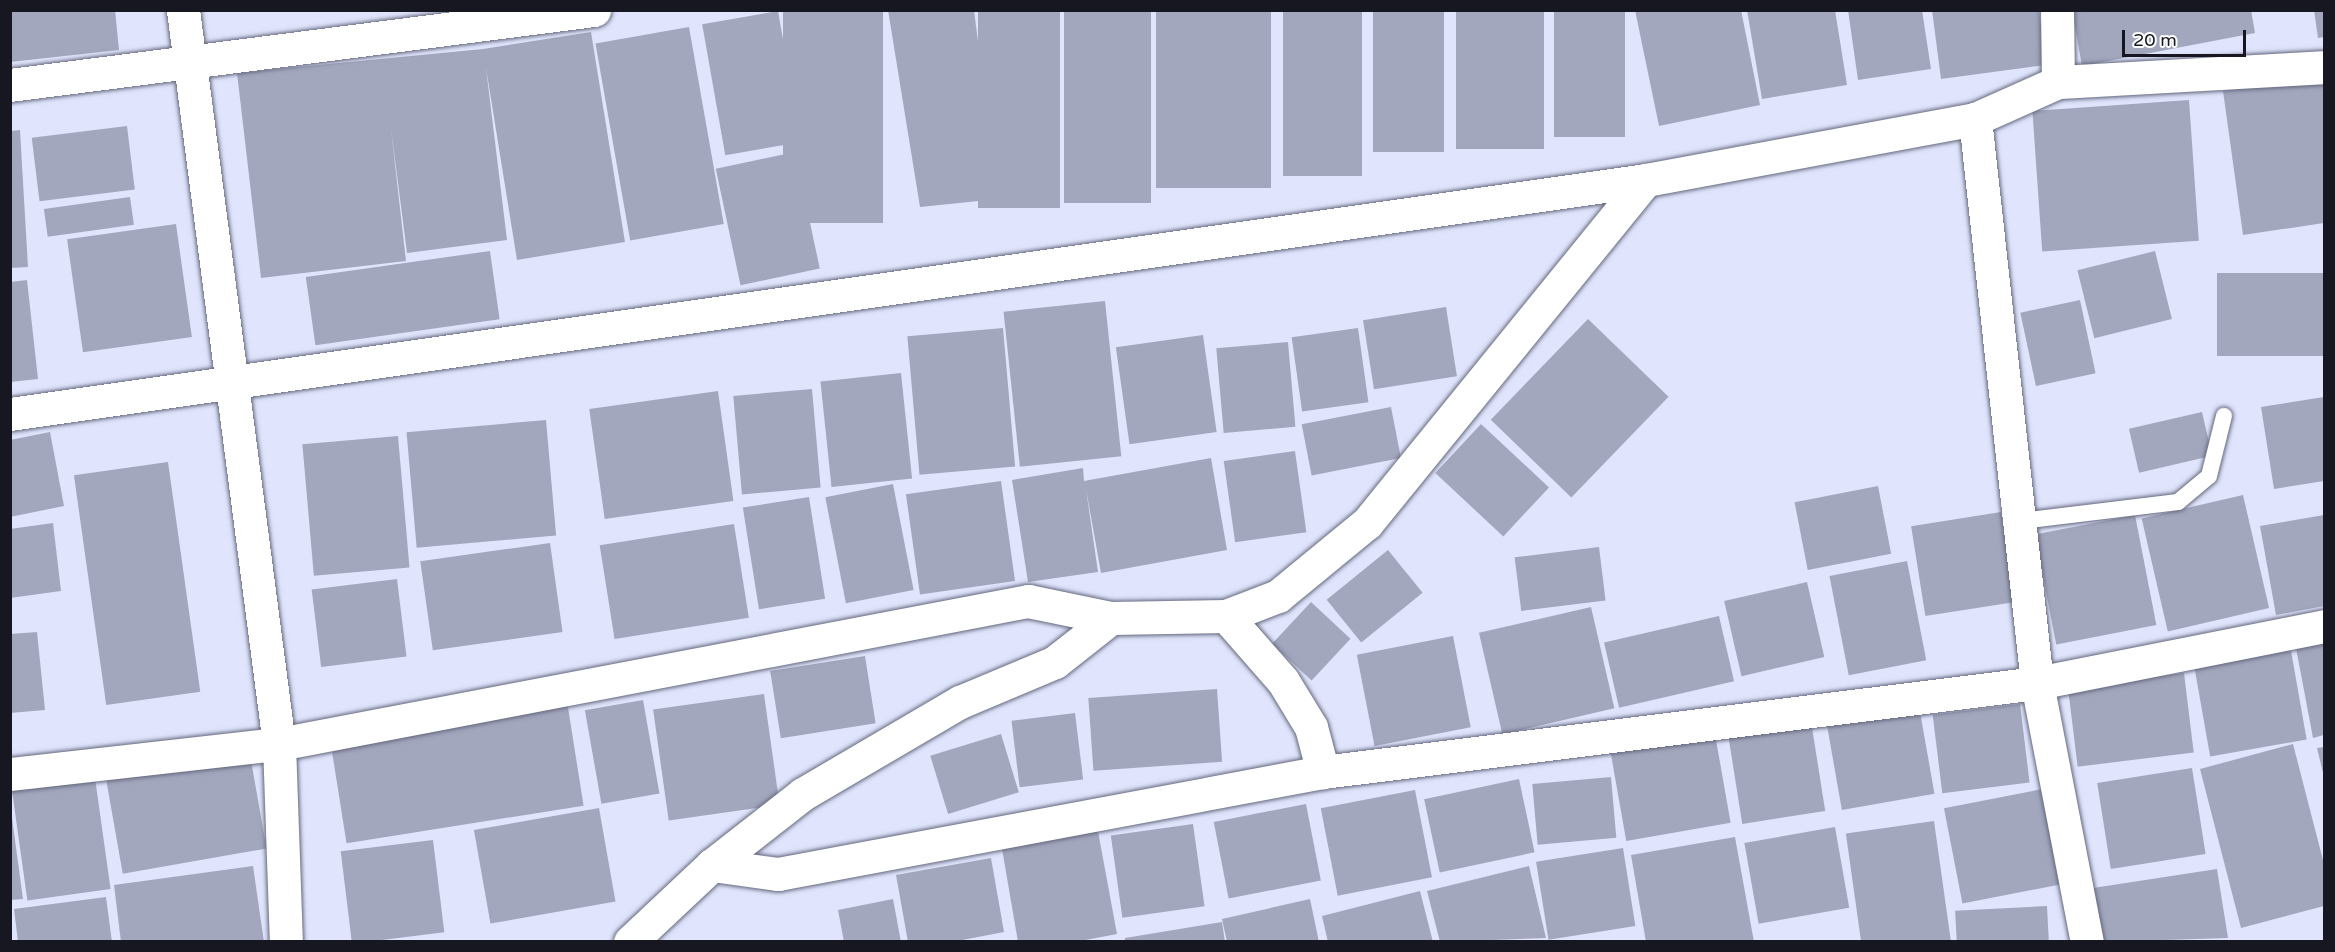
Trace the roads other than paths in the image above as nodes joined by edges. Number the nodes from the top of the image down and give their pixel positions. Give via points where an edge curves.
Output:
1 (183, 10) edge
2 (594, 10) edge
3 (2057, 10) edge
4 (190, 62) junction
5 (2325, 67) edge
6 (2058, 82) junction
7 (10, 85) edge
8 (1975, 119) junction
9 (1646, 180) junction
10 (234, 384) junction
11 (10, 414) edge
12 (2224, 416) dead end
13 (2022, 521) junction
14 (1226, 615) junction
15 (1111, 618) junction
16 (2325, 626) edge
17 (2037, 683) junction
18 (279, 744) junction
19 (1323, 772) junction
20 (10, 774) edge
21 (712, 865) junction
22 (286, 942) edge
23 (630, 942) edge
24 (2087, 942) edge

1 - 4 street
2 - 4 street
3 - 6 street
4 - 7 street
4 - 10 street
5 - 6 street
6 - 8 street
8 - 9 street
8 - 13 street
9 - 10 street
9 - 14 street via 1367,523 1278,596
10 - 11 street
10 - 18 street
12 - 13 lane via 2209,476 2178,502
13 - 17 street
14 - 15 street
14 - 19 street via 1294,699 1311,727
15 - 18 street via 1028,601
15 - 21 street via 1055,662 960,702 803,794
16 - 17 street
17 - 19 street
17 - 24 street
18 - 20 street
18 - 22 street
19 - 21 street via 778,874
21 - 23 street

